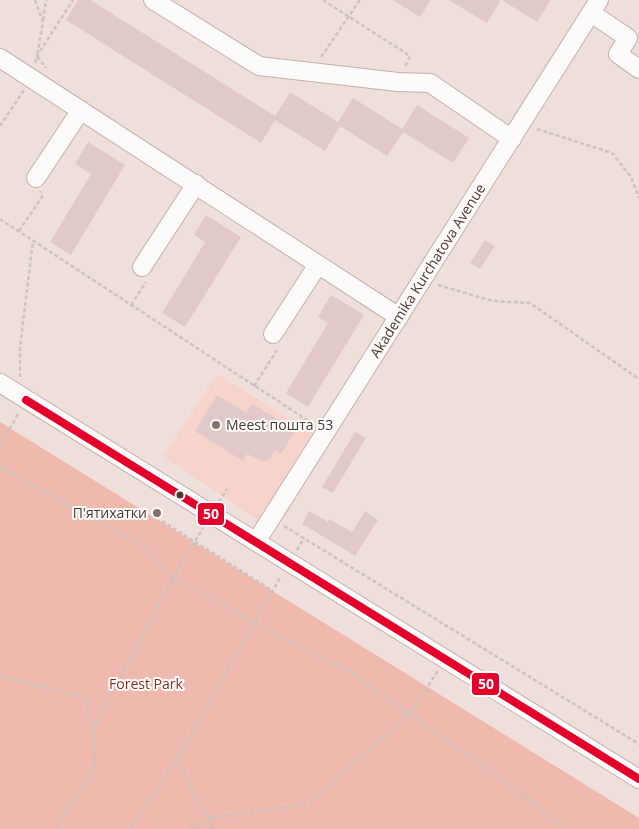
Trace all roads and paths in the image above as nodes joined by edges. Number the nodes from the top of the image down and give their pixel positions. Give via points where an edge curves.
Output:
1 (35, 0) edge
2 (46, 0) edge
3 (153, 0) edge
4 (323, 0) edge
5 (360, 0) edge
6 (595, 7) edge
7 (349, 17) junction
8 (43, 22) junction
9 (0, 58) edge
10 (639, 69) edge
11 (49, 72) dead end
12 (310, 72) junction
13 (398, 82) junction
14 (81, 110) junction
15 (521, 123) junction
16 (512, 139) junction
17 (36, 178) joint
18 (196, 184) junction
19 (639, 198) edge
20 (0, 219) edge
21 (19, 232) junction
22 (33, 241) junction
23 (318, 266) junction
24 (142, 267) joint
25 (422, 281) junction
26 (131, 306) junction
27 (399, 317) junction
28 (274, 334) joint
29 (639, 379) edge
30 (0, 384) edge
31 (254, 386) junction
32 (26, 400) junction
33 (325, 432) junction
34 (0, 446) edge
35 (0, 467) edge
36 (211, 514) junction
37 (271, 518) junction
38 (162, 521) dead end
39 (194, 542) junction
40 (256, 542) junction
41 (289, 562) junction
42 (173, 578) junction
43 (273, 591) junction
44 (255, 623) junction
45 (446, 659) junction
46 (0, 676) edge
47 (410, 713) junction
48 (93, 728) junction
49 (639, 744) edge
50 (178, 757) junction
51 (639, 779) edge
52 (211, 818) junction
53 (58, 829) edge
54 (131, 829) edge
55 (189, 829) edge
56 (212, 829) edge
57 (566, 829) edge

1 - 8 path
2 - 8 path
3 - 12 street via 259,66
4 - 7 path
5 - 7 path
6 - 10 street via 628,38 618,54
6 - 15 street, Akademika Kurchatova Avenue
7 - 12 path
7 - 13 path via 410,56
8 - 11 path via 36,56
9 - 14 street
12 - 13 street
13 - 16 street via 430,83
14 - 17 street
14 - 18 street
15 - 16 street, Akademika Kurchatova Avenue
15 - 19 path via 612,153 632,177
16 - 25 street, Akademika Kurchatova Avenue
17 - 21 path via 42,197
18 - 23 street
18 - 24 street
20 - 21 path
21 - 22 path
22 - 26 path
22 - 32 path via 20,347 20,379
23 - 27 street
23 - 28 street
24 - 26 path via 148,279
25 - 27 street, Akademika Kurchatova Avenue
25 - 29 path via 493,301 530,303
26 - 31 path
27 - 33 street, Akademika Kurchatova Avenue
28 - 31 path via 279,347
30 - 32 street
31 - 33 path
32 - 34 path
32 - 36 street
33 - 37 street, Akademika Kurchatova Avenue
35 - 42 path via 148,548
36 - 39 path
36 - 40 street
37 - 40 street, Akademika Kurchatova Avenue
37 - 49 path
38 - 39 path
39 - 42 path
39 - 43 path
40 - 41 street
41 - 43 path
41 - 45 street
42 - 44 path
42 - 48 path
43 - 44 path
44 - 47 path via 342,667
44 - 50 path
45 - 47 path
45 - 51 street
46 - 48 path via 86,698
47 - 52 path via 309,804
47 - 57 path
48 - 53 path via 94,767 58,824
50 - 52 path via 199,807
50 - 54 path
52 - 55 path
52 - 56 path

